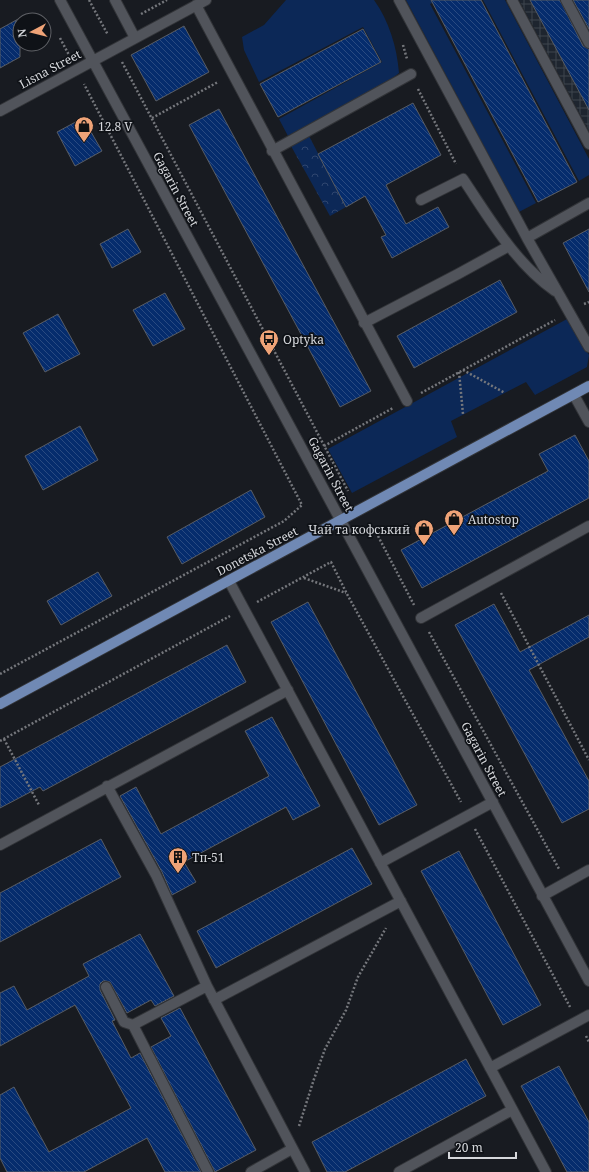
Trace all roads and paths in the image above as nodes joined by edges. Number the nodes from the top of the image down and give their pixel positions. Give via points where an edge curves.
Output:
1 (60, 0) edge
2 (89, 0) edge
3 (115, 0) edge
4 (206, 0) edge
5 (399, 0) edge
6 (512, 0) edge
7 (566, 0) edge
8 (196, 5) junction
9 (59, 36) dead end
10 (135, 38) junction
11 (589, 43) edge
12 (115, 49) junction
13 (92, 61) junction
14 (76, 69) junction
15 (232, 74) junction
16 (411, 74) joint
17 (0, 111) edge
18 (152, 118) junction
19 (589, 144) edge
20 (272, 151) junction
21 (463, 179) junction
22 (421, 200) dead end
23 (589, 203) edge
24 (527, 238) junction
25 (509, 246) junction
26 (558, 294) junction
27 (589, 302) edge
28 (569, 312) junction
29 (364, 323) junction
30 (589, 347) edge
31 (463, 370) junction
32 (459, 372) junction
33 (589, 386) edge
34 (505, 393) dead end
35 (574, 395) junction
36 (406, 401) junction
37 (464, 414) dead end
38 (589, 422) edge
39 (324, 446) junction
40 (348, 491) dead end
41 (341, 521) junction
42 (589, 526) edge
43 (378, 536) dead end
44 (331, 562) dead end
45 (304, 577) junction
46 (494, 578) junction
47 (229, 581) junction
48 (347, 594) dead end
49 (244, 609) junction
50 (421, 618) junction
51 (0, 674) edge
52 (288, 690) junction
53 (0, 704) edge
54 (4, 738) junction
55 (0, 740) edge
56 (589, 760) edge
57 (108, 786) junction
58 (493, 802) junction
59 (47, 819) junction
60 (0, 845) edge
61 (380, 863) junction
62 (589, 870) edge
63 (566, 883) junction
64 (542, 896) junction
65 (401, 901) junction
66 (386, 927) dead end
67 (589, 981) edge
68 (207, 986) junction
69 (106, 987) dead end
70 (214, 1000) junction
71 (589, 1015) edge
72 (133, 1025) junction
73 (490, 1068) junction
74 (512, 1110) junction
75 (292, 1149) junction
76 (208, 1172) edge
77 (250, 1172) edge
78 (305, 1172) edge
79 (399, 1172) edge
80 (546, 1172) edge

1 - 13 street, Gagarin Street
2 - 12 path
3 - 10 street
4 - 8 street, Lisna Street
5 - 24 street
6 - 19 street
7 - 11 street
8 - 10 street, Lisna Street
8 - 15 street
9 - 14 path
10 - 12 street, Lisna Street
12 - 13 street, Lisna Street
12 - 18 path
13 - 14 street, Lisna Street
13 - 41 street, Gagarin Street
14 - 17 street, Lisna Street
14 - 51 path via 302,506 284,521
15 - 18 path
15 - 20 street
16 - 20 street
16 - 21 path
18 - 39 path
20 - 29 street
21 - 22 street
21 - 25 street
23 - 24 street
24 - 26 street
25 - 26 street
25 - 29 street
26 - 28 street
27 - 28 path
28 - 30 street
28 - 31 path
29 - 36 street
31 - 32 path
31 - 34 path
32 - 36 path
32 - 37 path
33 - 35 main road, Donetska Street
35 - 38 street
35 - 41 main road, Donetska Street
36 - 39 path
39 - 40 path
41 - 47 main road, Donetska Street
41 - 58 street, Gagarin Street
42 - 46 street
43 - 50 path
44 - 45 path
45 - 48 path
45 - 49 path
46 - 50 street
46 - 56 path
47 - 49 street
47 - 53 main road, Donetska Street
49 - 52 street
49 - 54 path
50 - 63 path
52 - 57 street
52 - 61 street
54 - 55 path
54 - 59 path
57 - 59 street
57 - 68 street via 156,875
58 - 61 street
58 - 64 street, Gagarin Street
59 - 60 street
61 - 65 street
62 - 63 street
63 - 64 street
64 - 67 street, Gagarin Street
65 - 70 street
65 - 73 street
66 - 75 path via 358,977 346,1010 326,1049
68 - 70 street
68 - 72 street
69 - 72 street via 124,1022
70 - 75 street
71 - 73 street
72 - 76 street
73 - 74 street
74 - 79 street
74 - 80 street
75 - 77 street
75 - 78 street

